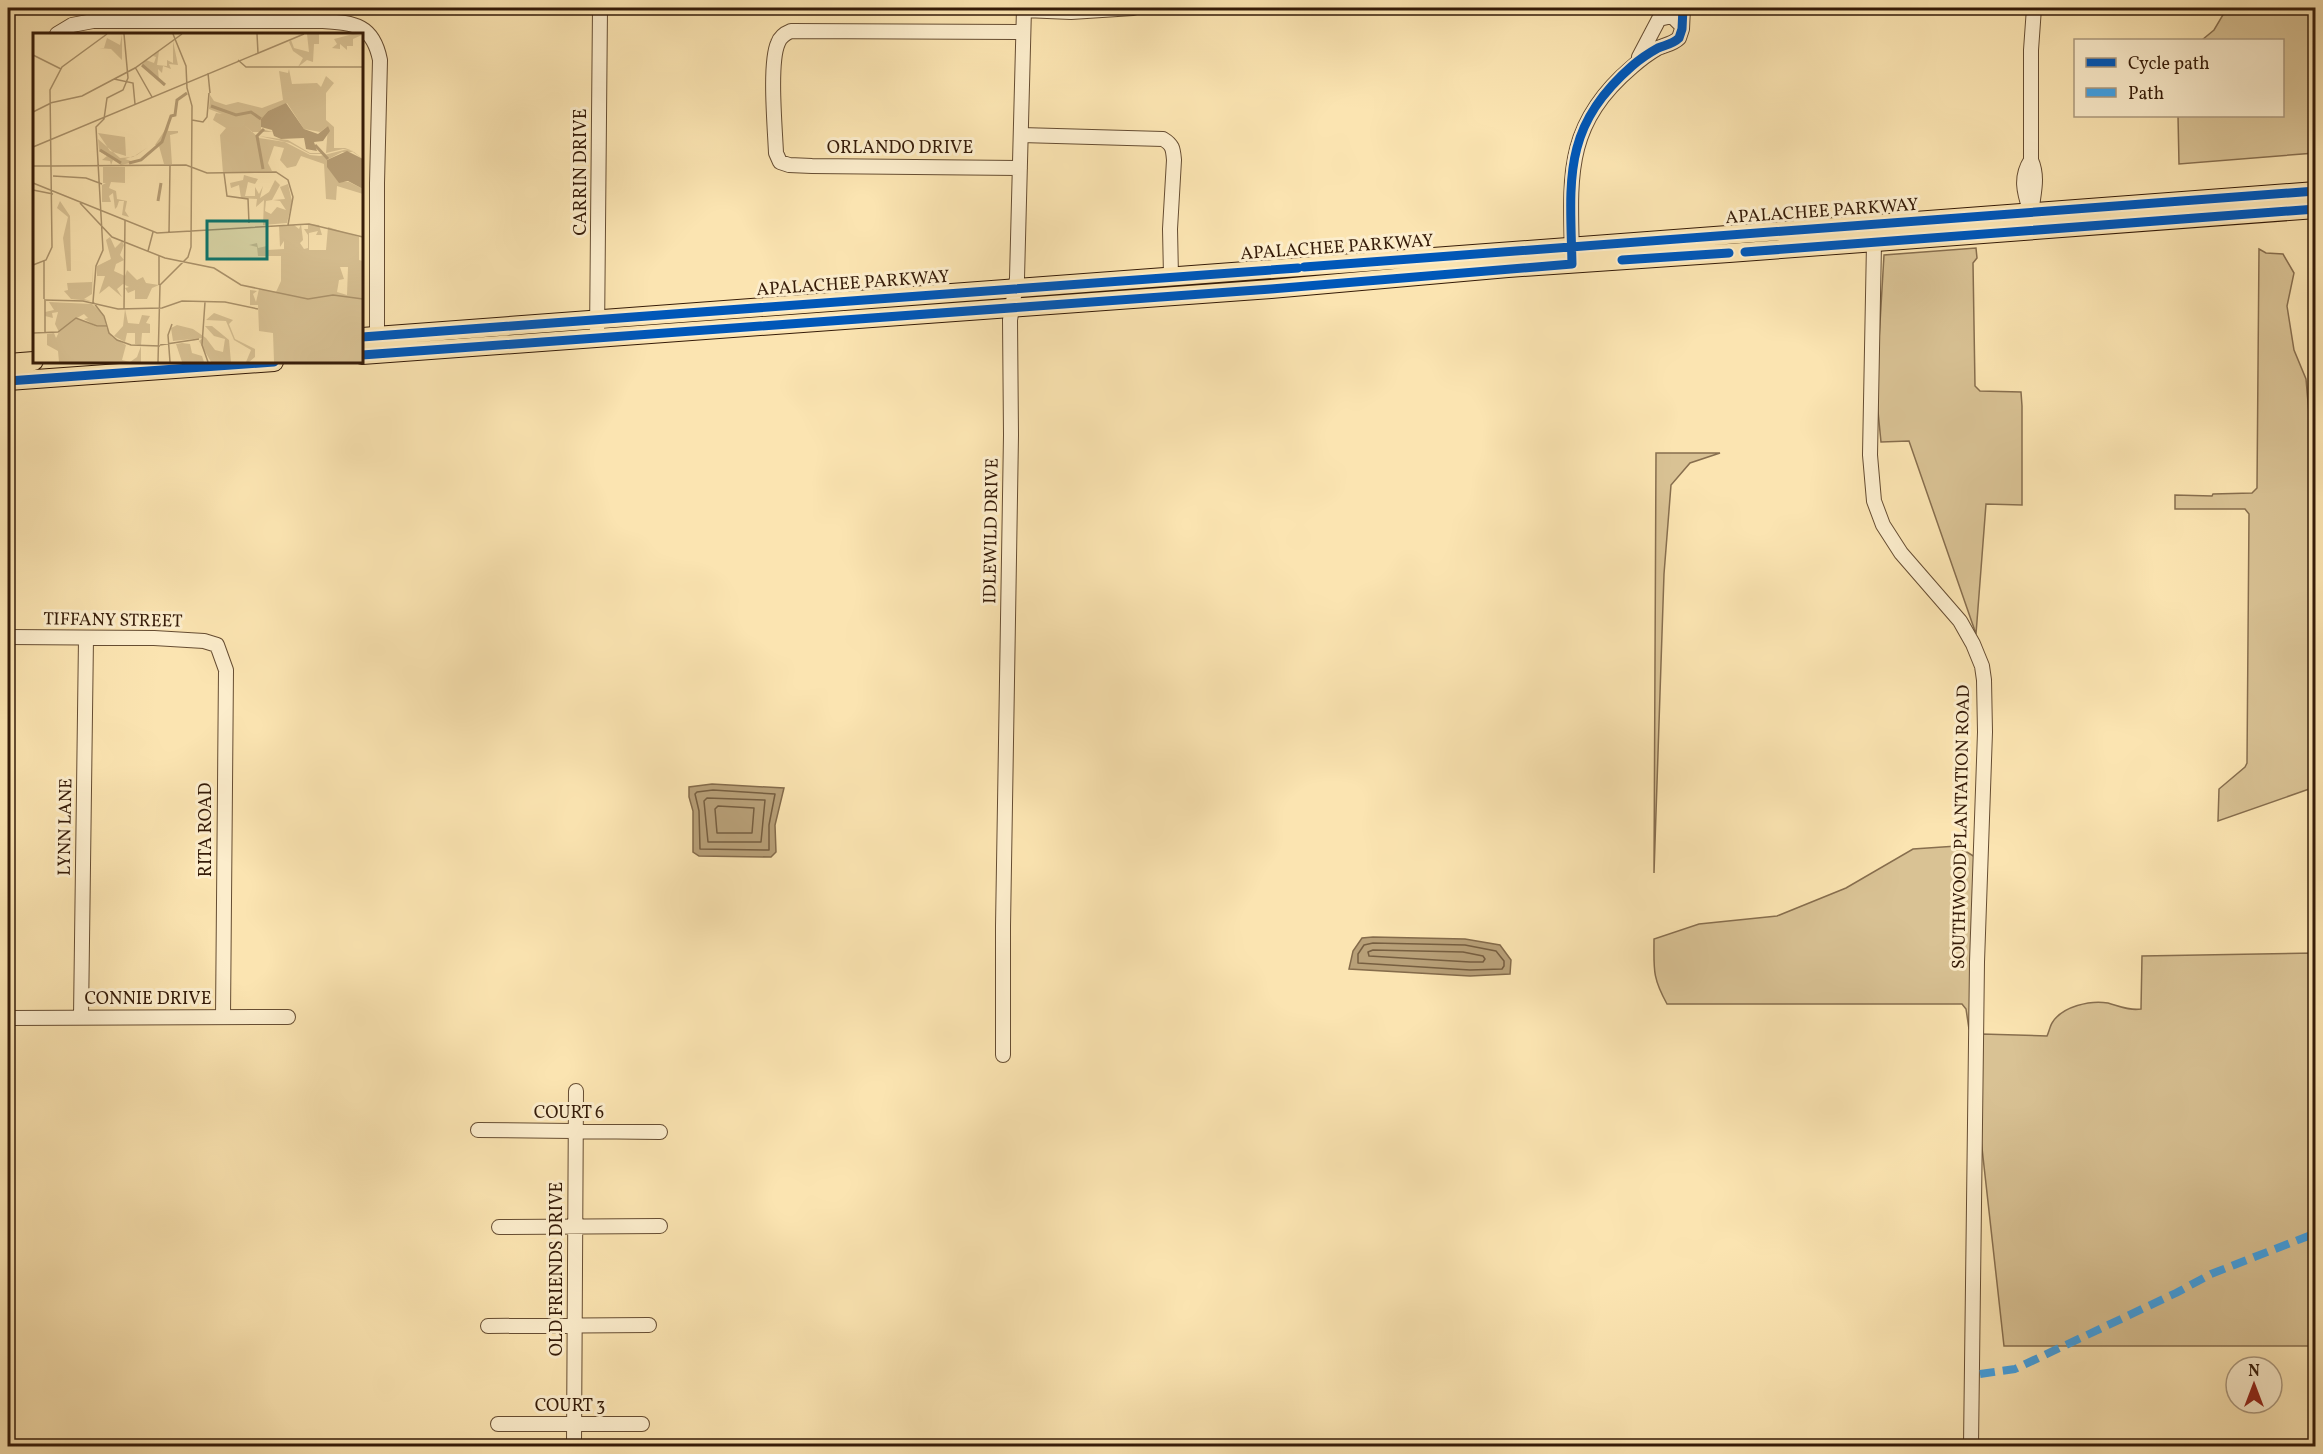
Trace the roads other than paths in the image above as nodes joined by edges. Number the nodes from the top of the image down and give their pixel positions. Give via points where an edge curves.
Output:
1 (600, 8) edge
2 (1133, 8) edge
3 (1683, 8) edge
4 (2034, 8) edge
5 (1024, 9) edge
6 (1669, 12) edge
7 (1681, 25) junction
8 (1654, 30) junction
9 (1022, 32) junction
10 (59, 33) edge
11 (1671, 43) junction
12 (1632, 66) junction
13 (1021, 135) junction
14 (1020, 168) junction
15 (2316, 190) edge
16 (2316, 209) edge
17 (2031, 212) junction
18 (1893, 223) junction
19 (1867, 225) junction
20 (2031, 231) junction
21 (1874, 243) junction
22 (1849, 244) junction
23 (1572, 255) junction
24 (1304, 267) junction
25 (1171, 276) junction
26 (1015, 288) junction
27 (1271, 289) junction
28 (1012, 307) junction
29 (598, 319) junction
30 (597, 337) junction
31 (370, 345) edge
32 (33, 361) edge
33 (8, 363) edge
34 (247, 363) edge
35 (167, 366) edge
36 (8, 381) edge
37 (8, 637) edge
38 (86, 638) junction
39 (217, 645) joint
40 (81, 1017) junction
41 (223, 1017) junction
42 (288, 1017) dead end
43 (8, 1018) edge
44 (1003, 1055) dead end
45 (576, 1091) dead end
46 (477, 1130) dead end
47 (576, 1131) junction
48 (660, 1132) dead end
49 (660, 1226) dead end
50 (499, 1227) dead end
51 (575, 1227) junction
52 (575, 1325) junction
53 (649, 1325) dead end
54 (488, 1326) dead end
55 (498, 1424) dead end
56 (574, 1424) junction
57 (642, 1424) dead end
58 (574, 1446) edge
59 (1971, 1446) edge

1 - 29 street, CARRIN DRIVE
2 - 5 street via 1071,12
3 - 7 street
4 - 17 street via 2031,160 2036,190
5 - 9 street, IDLEWILD DRIVE
6 - 7 street
6 - 8 street via 1656,22
7 - 11 street via 1679,38
8 - 11 street via 1658,39
8 - 12 street
9 - 13 street, IDLEWILD DRIVE
9 - 14 street, ORLANDO DRIVE via 788,32 777,44 774,70 776,153 780,162 812,166
10 - 31 street via 72,25 93,21 350,22 368,33 376,43 380,60
11 - 12 street
12 - 23 street via 1598,101 1578,141 1572,178
13 - 14 street, IDLEWILD DRIVE
13 - 25 street via 1170,143 1174,172
14 - 26 street, IDLEWILD DRIVE
15 - 17 main road, APALACHEE PARKWAY
16 - 20 main road, APALACHEE PARKWAY
17 - 18 main road, APALACHEE PARKWAY
17 - 20 street
18 - 19 main road, APALACHEE PARKWAY
18 - 21 main road via 1878,232
19 - 22 main road via 1864,234
19 - 23 main road, APALACHEE PARKWAY
20 - 21 main road, APALACHEE PARKWAY
21 - 22 main road, APALACHEE PARKWAY
21 - 59 street, SOUTHWOOD PLANTATION ROAD via 1870,455 1874,501 1895,546 1960,621 1982,666 1984,680
22 - 23 main road, APALACHEE PARKWAY
23 - 24 main road, APALACHEE PARKWAY
23 - 27 main road, APALACHEE PARKWAY
24 - 25 main road, APALACHEE PARKWAY
24 - 27 main road via 1285,275
25 - 26 main road, APALACHEE PARKWAY
26 - 28 street, IDLEWILD DRIVE
26 - 29 main road, APALACHEE PARKWAY
27 - 28 main road, APALACHEE PARKWAY
28 - 30 main road, APALACHEE PARKWAY
28 - 44 street, IDLEWILD DRIVE
29 - 30 street, CARRIN DRIVE
29 - 31 main road, APALACHEE PARKWAY
30 - 31 main road, APALACHEE PARKWAY
32 - 33 main road
34 - 35 main road
35 - 36 main road
37 - 38 street, TIFFANY STREET
38 - 39 street, TIFFANY STREET via 204,641
38 - 40 street, LYNN LANE
39 - 41 street, RITA ROAD via 226,670
40 - 41 street, CONNIE DRIVE
40 - 43 street, CONNIE DRIVE
41 - 42 street, CONNIE DRIVE
45 - 47 street, OLD FRIENDS DRIVE
46 - 47 street, COURT 6
47 - 48 street, COURT 6
47 - 51 street, OLD FRIENDS DRIVE
49 - 51 street
50 - 51 street
51 - 52 street, OLD FRIENDS DRIVE
52 - 53 street
52 - 54 street
52 - 56 street, OLD FRIENDS DRIVE
55 - 56 street, COURT 3
56 - 57 street, COURT 3
56 - 58 street, OLD FRIENDS DRIVE

